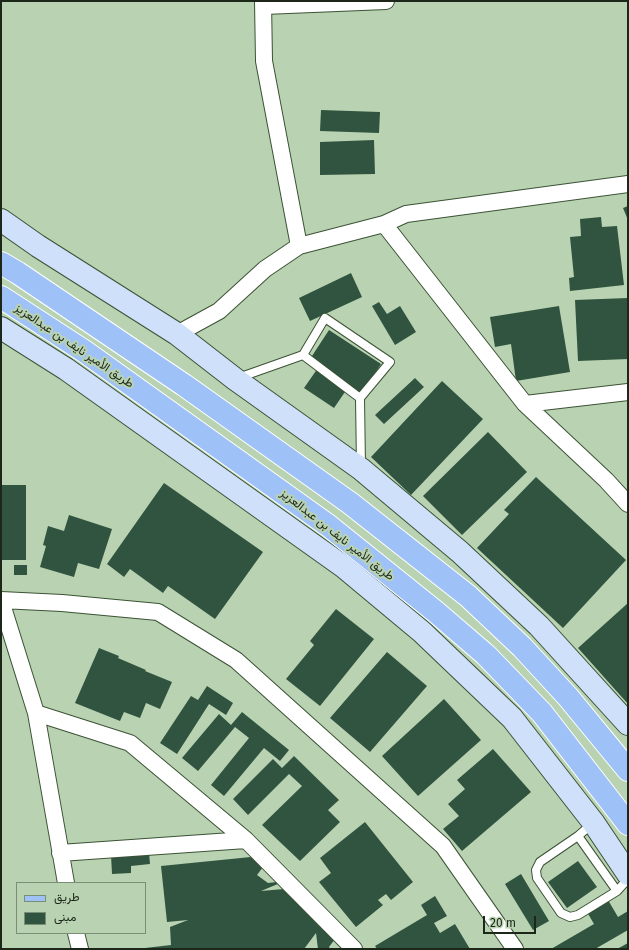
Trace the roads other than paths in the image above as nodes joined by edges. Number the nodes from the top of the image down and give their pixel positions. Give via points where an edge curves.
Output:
1 (386, 1) edge
2 (263, 4) edge
3 (628, 184) edge
4 (1, 220) edge
5 (384, 224) junction
6 (299, 246) junction
7 (1, 263) edge
8 (1, 297) edge
9 (1, 328) edge
10 (177, 334) junction
11 (303, 355) junction
12 (235, 379) junction
13 (628, 392) edge
14 (360, 398) junction
15 (525, 404) junction
16 (361, 469) junction
17 (628, 504) edge
18 (1, 601) edge
19 (36, 713) junction
20 (628, 724) edge
21 (628, 770) edge
22 (628, 824) edge
23 (586, 829) junction
24 (246, 840) junction
25 (60, 853) junction
26 (628, 879) edge
27 (66, 882) edge
28 (623, 882) edge
29 (76, 934) edge
30 (80, 949) edge
31 (354, 949) edge
32 (515, 949) edge

1 - 2 street
2 - 6 street via 264,61
3 - 5 street via 406,214
4 - 10 main road
5 - 6 street
5 - 15 street
6 - 10 street via 265,269 220,311
7 - 21 main road via 184,385 350,502 468,596 522,647 568,697
8 - 22 main road, طريق الأمير نايف بن عبدالعزيز via 84,351 329,526 436,612 486,655 542,713
9 - 23 main road via 66,369 344,567 410,622 512,718
10 - 12 main road
11 - 12 lane
11 - 14 lane
11 - 14 lane via 325,318 390,362
12 - 16 main road
13 - 15 street
14 - 16 lane
15 - 17 street
16 - 20 main road via 460,552 539,626
18 - 19 street
18 - 32 street via 62,603 158,612 236,660 443,846
19 - 24 street via 130,743
19 - 25 street
23 - 28 main road
23 - 28 lane via 540,862 536,870 537,878 561,913 570,917 578,915
24 - 25 street
24 - 31 street
25 - 27 street
26 - 28 lane
29 - 30 street

